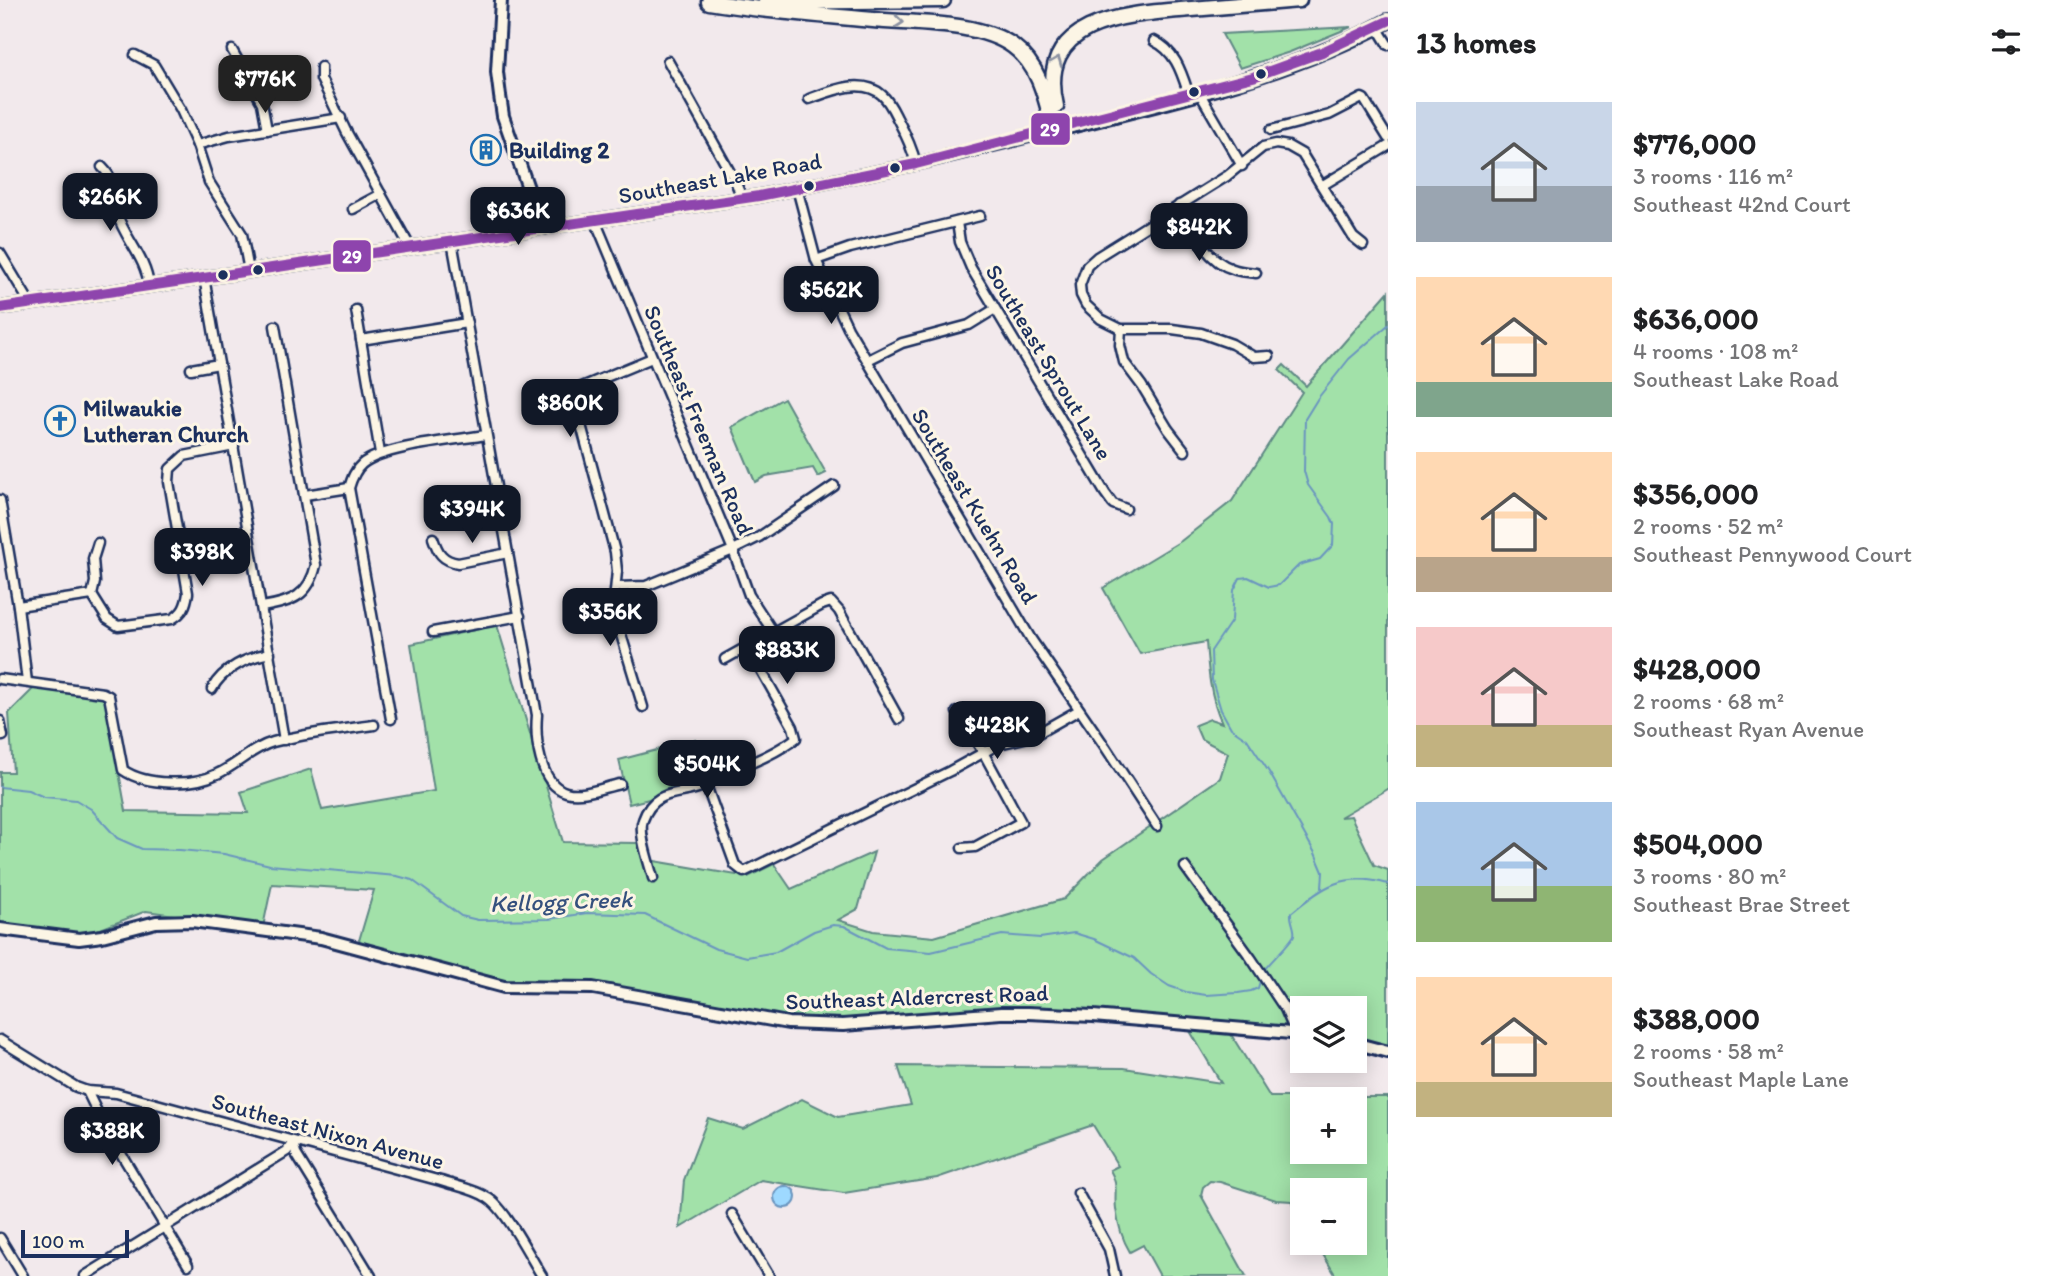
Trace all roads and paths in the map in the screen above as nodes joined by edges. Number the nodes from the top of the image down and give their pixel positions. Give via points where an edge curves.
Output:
1 (501, 0) edge
2 (943, 0) edge
3 (1299, 0) edge
4 (705, 1) edge
5 (1383, 23) edge
6 (1154, 41) dead end
7 (1388, 45) edge
8 (232, 50) dead end
9 (135, 55) dead end
10 (668, 61) dead end
11 (321, 67) dead end
12 (1194, 93) junction
13 (809, 99) dead end
14 (341, 118) junction
15 (1058, 129) junction
16 (267, 130) junction
17 (1270, 130) dead end
18 (1388, 138) edge
19 (197, 145) junction
20 (1388, 146) edge
21 (916, 164) junction
22 (102, 166) dead end
23 (1242, 166) junction
24 (1323, 185) junction
25 (797, 188) junction
26 (381, 194) junction
27 (742, 198) junction
28 (1179, 205) junction
29 (353, 209) dead end
30 (979, 216) dead end
31 (595, 220) junction
32 (957, 222) junction
33 (544, 228) junction
34 (452, 241) junction
35 (1363, 246) dead end
36 (410, 247) junction
37 (0, 253) edge
38 (816, 260) junction
39 (249, 271) junction
40 (1256, 273) dead end
41 (204, 277) junction
42 (149, 286) junction
43 (30, 303) junction
44 (0, 308) edge
45 (995, 309) junction
46 (356, 310) dead end
47 (467, 324) junction
48 (275, 326) dead end
49 (1121, 329) junction
50 (361, 340) junction
51 (1269, 356) dead end
52 (652, 358) junction
53 (868, 360) junction
54 (219, 364) junction
55 (191, 369) dead end
56 (486, 435) junction
57 (233, 446) junction
58 (1185, 451) dead end
59 (380, 453) junction
60 (834, 486) dead end
61 (349, 488) junction
62 (305, 495) junction
63 (0, 500) edge
64 (1126, 509) dead end
65 (433, 538) dead end
66 (98, 542) dead end
67 (733, 550) junction
68 (508, 553) junction
69 (617, 587) junction
70 (92, 595) junction
71 (18, 606) junction
72 (262, 607) junction
73 (520, 616) junction
74 (433, 632) dead end
75 (773, 632) junction
76 (748, 647) junction
77 (270, 653) junction
78 (725, 659) dead end
79 (0, 678) edge
80 (27, 682) junction
81 (212, 689) dead end
82 (643, 707) dead end
83 (1079, 710) junction
84 (957, 712) dead end
85 (391, 719) dead end
86 (899, 719) dead end
87 (0, 721) edge
88 (374, 725) dead end
89 (0, 736) edge
90 (284, 740) junction
91 (983, 752) junction
92 (620, 783) dead end
93 (706, 785) junction
94 (1157, 826) dead end
95 (962, 848) dead end
96 (1185, 867) dead end
97 (653, 878) dead end
98 (0, 929) edge
99 (1290, 1017) edge
100 (1290, 1033) edge
101 (0, 1040) edge
102 (1367, 1046) edge
103 (1388, 1052) edge
104 (87, 1091) junction
105 (293, 1142) junction
106 (1078, 1193) dead end
107 (732, 1214) dead end
108 (166, 1227) junction
109 (0, 1238) edge
110 (188, 1265) dead end
111 (23, 1276) edge
112 (85, 1276) edge
113 (371, 1276) edge
114 (542, 1276) edge
115 (769, 1276) edge
116 (1115, 1276) edge

1 - 33 street via 497,72 503,116
2 - 4 highway
15 -> 3 highway via 1053,71 1070,40 1093,26 1141,13
4 -> 15 highway via 989,33 1014,47 1031,64
5 - 7 street
5 - 12 main road, Southeast Lake Road via 1278,68
6 - 12 street via 1167,49
8 - 16 street via 262,103
9 - 19 street via 154,65
10 - 27 street
11 - 14 street via 321,79
12 - 15 main road, Southeast Lake Road
12 - 23 street
13 - 21 street via 858,86 880,93 911,143
14 - 16 street
14 - 26 street
15 - 21 street, Southeast Lake Road
16 - 19 street
17 - 18 street via 1329,115 1362,98
19 - 39 street via 209,182 242,234
20 - 24 street
21 - 25 street, Southeast Lake Road
22 - 42 street via 114,183 118,217 146,268
23 - 24 street via 1263,147 1288,146 1302,155
23 - 28 street
24 - 35 street
25 - 27 street, Southeast Lake Road
25 - 38 street, Southeast Kuehn Road
26 - 29 street
26 - 36 street
27 - 31 street, Southeast Lake Road
28 - 40 street via 1204,248 1231,269
28 - 49 street via 1097,257 1082,275 1081,295 1086,305
30 - 32 street
31 - 33 street, Southeast Lake Road
31 - 52 street, Southeast Freeman Road
32 - 38 street
32 - 45 street, Southeast Sprout Lane via 964,253
33 - 34 street, Southeast Lake Road
34 - 36 street, Southeast Lake Road
34 - 47 street
36 - 39 street, Southeast Lake Road
37 - 43 street
38 - 53 street, Southeast Kuehn Road
39 - 41 street, Southeast Lake Road
41 - 42 street, Southeast Lake Road
41 - 54 street
42 - 43 street, Southeast Lake Road
43 - 44 street, Southeast Lake Road
45 - 53 street via 969,325 902,343
45 - 64 street, Southeast Sprout Lane via 1105,493 1113,504
46 - 50 street
47 - 50 street
47 - 56 street
48 - 62 street
49 - 51 street via 1187,330 1218,338 1255,357
49 - 58 street via 1124,362
50 - 59 street
52 - 67 street, Southeast Freeman Road
52 - 69 street via 572,391 615,552
53 - 83 street, Southeast Kuehn Road via 1031,639
54 - 55 street
54 - 57 street
56 - 59 street
56 - 68 street
57 - 70 street via 184,456 170,468 188,593 179,615 118,626 107,619
57 - 72 street
59 - 61 street via 361,465
60 - 67 street
61 - 62 street
61 - 85 street
62 - 72 street via 316,555 314,575 294,599
63 - 71 street
65 - 68 street via 439,554 451,562
66 - 70 street
67 - 69 street via 646,586
67 - 75 street, Southeast Freeman Road via 749,595
68 - 73 street
69 - 82 street via 616,618
70 - 71 street
71 - 80 street
72 - 77 street
73 - 74 street
73 - 92 street via 542,762 552,784 567,793 578,793
75 - 76 street
75 - 86 street via 831,602
76 - 78 street
76 - 93 street via 796,738
77 - 81 street via 219,676
77 - 90 street
79 - 80 street
80 - 90 street via 109,696 123,770 160,782 204,780 259,748
83 - 91 street via 1033,736
83 - 94 street, Southeast Kuehn Road
84 - 91 street
87 - 89 street
88 - 90 street
91 - 93 street via 744,872 735,865
91 - 95 street via 1021,822 975,847
93 - 97 street via 668,794 648,810 641,825
96 - 99 street
98 - 100 street, Southeast Aldercrest Road via 79,939 156,922 204,923 321,938 505,987 593,988 788,1023 1028,1013
101 - 104 street, Southeast Nixon Avenue
102 - 103 street
104 - 105 street, Southeast Nixon Avenue via 116,1093
104 - 108 street
105 - 108 street via 287,1152
105 - 113 street
105 - 114 street, Southeast Nixon Avenue via 441,1181 492,1200
106 - 116 street via 1109,1249
107 - 115 street
108 - 110 street
108 - 112 street
109 - 111 street

